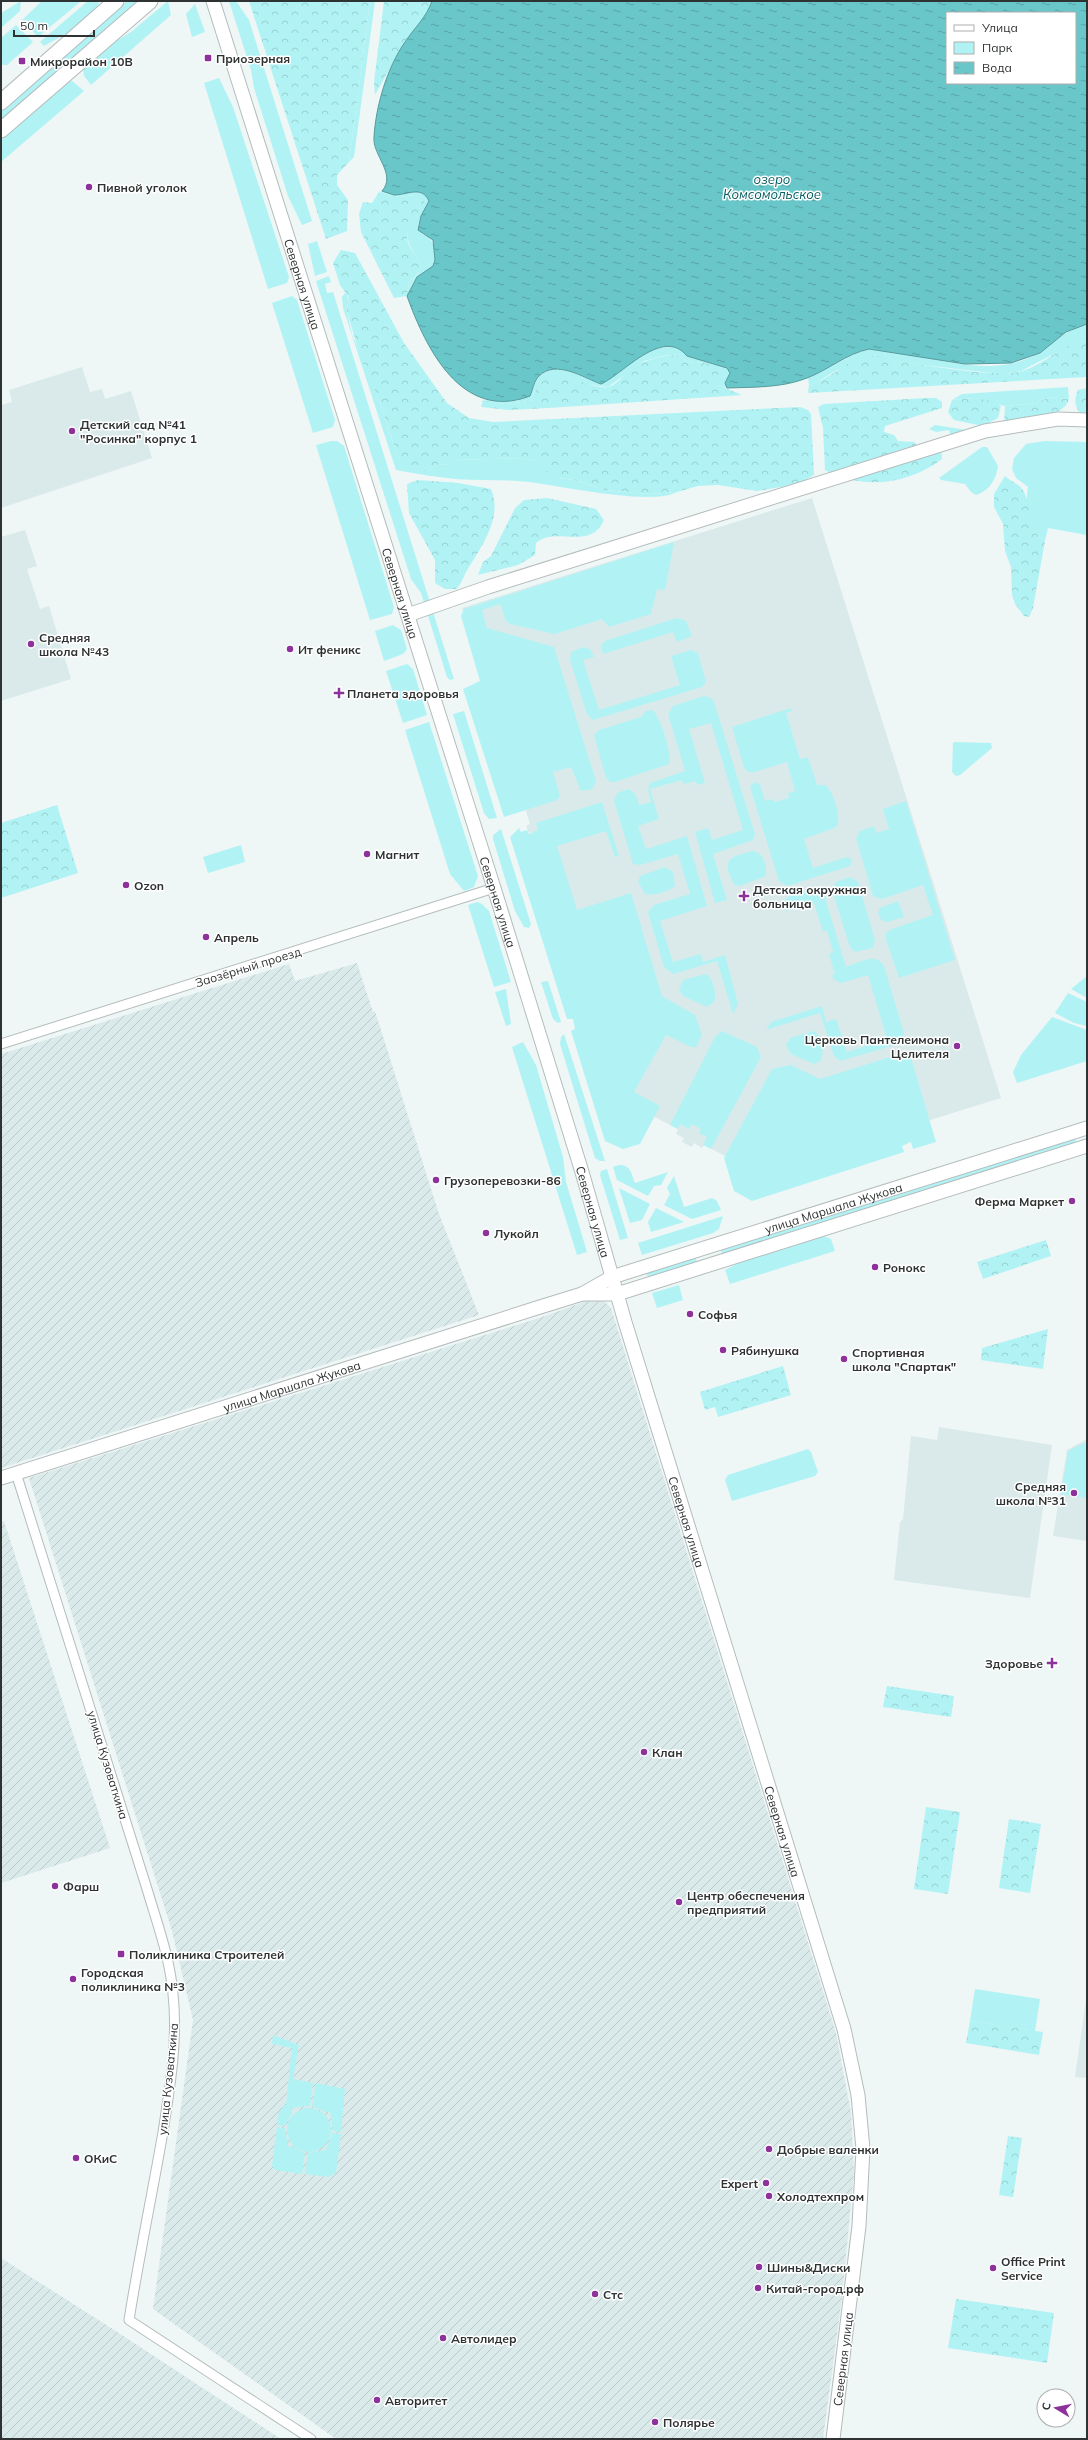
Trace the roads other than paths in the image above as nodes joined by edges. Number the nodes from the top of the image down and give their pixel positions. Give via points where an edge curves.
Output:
1 (116, 1) edge
2 (150, 1) edge
3 (213, 1) edge
4 (1, 102) edge
5 (1, 130) edge
6 (1087, 420) edge
7 (408, 614) junction
8 (494, 888) junction
9 (1, 1044) edge
10 (1087, 1128) edge
11 (1087, 1146) edge
12 (703, 1249) junction
13 (708, 1265) junction
14 (612, 1277) junction
15 (582, 1294) junction
16 (617, 1294) junction
17 (16, 1473) junction
18 (1, 1478) edge
19 (311, 2439) edge
20 (833, 2439) edge

1 - 4 main road
2 - 5 main road
3 - 7 main road, Северная улица
6 - 7 main road via 1058,420 985,431
7 - 8 main road, Северная улица
8 - 9 street, Заозёрный проезд
8 - 14 main road, Северная улица
10 - 12 main road, улица Маршала Жукова
11 - 13 main road, улица Маршала Жукова
12 - 13 main road
12 - 14 main road, улица Маршала Жукова
13 - 16 main road, улица Маршала Жукова
14 - 15 main road, улица Маршала Жукова
14 - 16 main road, Северная улица
15 - 16 main road, улица Маршала Жукова
15 - 17 main road, улица Маршала Жукова
16 - 20 main road, Северная улица via 843,2025 857,2088 863,2149 862,2182
17 - 18 main road, улица Маршала Жукова
17 - 19 street, улица Кузоваткина via 152,1904 173,1993 173,2057 166,2111 129,2320

